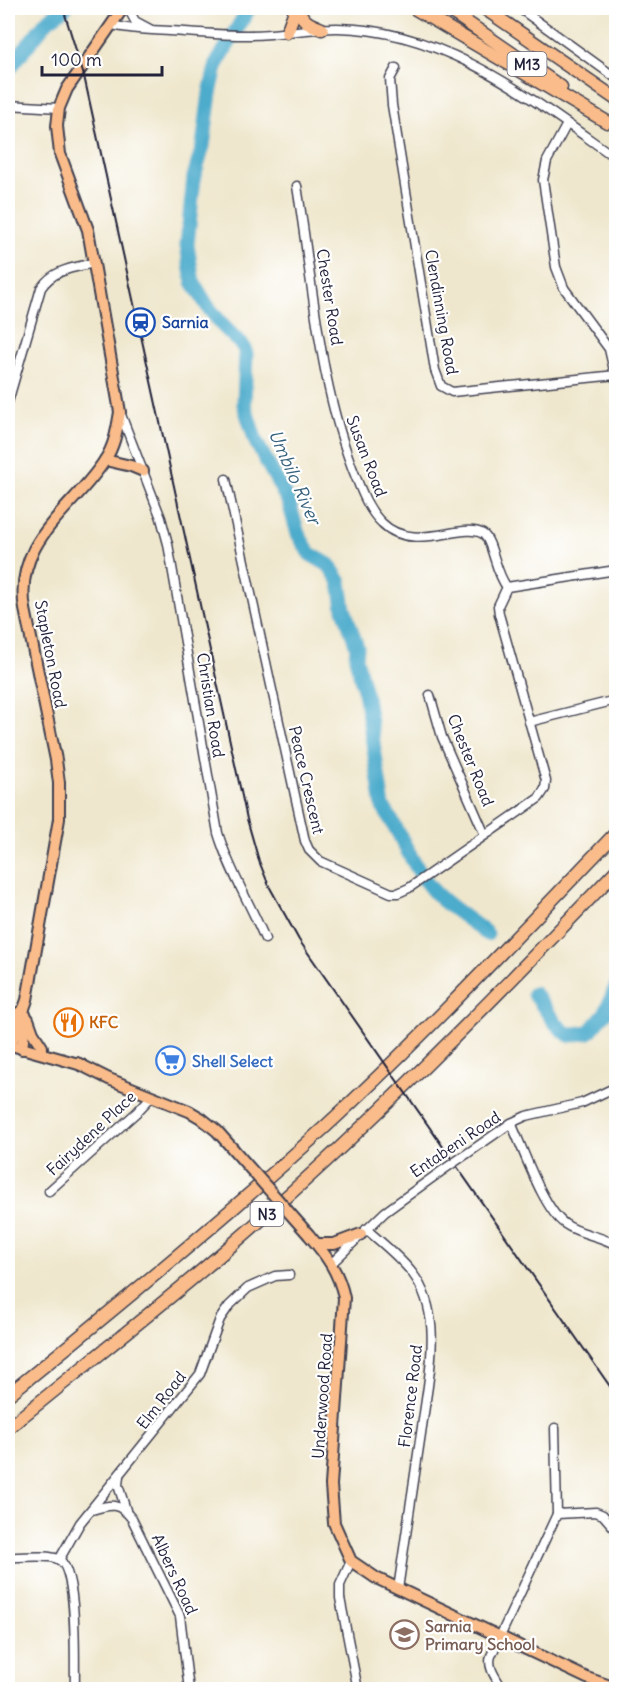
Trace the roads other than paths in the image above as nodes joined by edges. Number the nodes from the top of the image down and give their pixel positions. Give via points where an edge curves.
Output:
1 (126, 8) edge
2 (297, 8) edge
3 (414, 8) edge
4 (446, 8) edge
5 (484, 8) edge
6 (519, 8) edge
7 (112, 25) junction
8 (322, 29) junction
9 (153, 30) junction
10 (287, 32) junction
11 (396, 68) dead end
12 (616, 78) edge
13 (616, 99) edge
14 (8, 105) edge
15 (59, 108) junction
16 (567, 124) junction
17 (612, 126) edge
18 (616, 158) edge
19 (297, 186) dead end
20 (94, 263) junction
21 (616, 375) edge
22 (616, 380) edge
23 (8, 402) edge
24 (120, 412) junction
25 (334, 412) joint
26 (105, 460) junction
27 (142, 471) junction
28 (226, 479) dead end
29 (616, 570) edge
30 (507, 587) junction
31 (430, 695) dead end
32 (616, 700) edge
33 (529, 722) junction
34 (616, 833) edge
35 (485, 835) junction
36 (616, 871) edge
37 (265, 939) dead end
38 (26, 1007) junction
39 (8, 1021) edge
40 (14, 1043) edge
41 (42, 1047) junction
42 (82, 1065) junction
43 (616, 1087) edge
44 (152, 1096) junction
45 (511, 1123) junction
46 (49, 1191) dead end
47 (364, 1232) junction
48 (313, 1239) junction
49 (615, 1245) edge
50 (332, 1263) junction
51 (289, 1275) dead end
52 (8, 1395) edge
53 (8, 1428) edge
54 (555, 1428) dead end
55 (119, 1476) junction
56 (91, 1510) junction
57 (126, 1511) junction
58 (557, 1514) junction
59 (616, 1530) edge
60 (8, 1557) edge
61 (59, 1560) junction
62 (351, 1561) junction
63 (398, 1589) junction
64 (500, 1637) junction
65 (616, 1688) edge
66 (75, 1689) edge
67 (189, 1689) edge
68 (358, 1689) edge
69 (503, 1689) edge

1 - 7 main road, Stapleton Road
1 - 9 street via 135,21
2 - 8 highway via 307,24
2 - 10 highway
3 - 17 highway
4 - 17 highway, M13
5 - 13 highway, M13
6 - 12 street
7 - 9 street
7 - 15 main road, Stapleton Road via 78,71
8 - 10 street
8 - 16 street via 373,30 437,47 479,67
9 - 10 street
11 - 21 street, Clendinning Road via 390,79 392,105 435,370 441,386 452,392
14 - 15 street
15 - 20 main road, Stapleton Road via 60,154 88,230
16 - 18 street
16 - 21 street via 547,161 543,180 556,267 564,288 609,349
19 - 25 street, Chester Road
20 - 23 street via 55,273 41,288
20 - 24 main road, Stapleton Road
21 - 22 street
24 - 26 main road, Stapleton Road via 115,440
24 - 27 street, Christian Road
25 - 30 street, Susan Road via 345,452 365,498 382,523 411,537 479,532 488,539 497,570
26 - 27 main road
26 - 38 main road, Stapleton Road via 40,538 27,564 23,584 59,783 59,819
27 - 37 street, Christian Road via 161,518 172,563 218,833 227,862
28 - 35 street, Peace Crescent via 309,850 321,861 398,893
29 - 30 street
30 - 33 street via 498,606 499,614
31 - 35 street, Chester Road via 442,737
32 - 33 street
33 - 35 street, Peace Crescent via 546,781 544,789 539,798
34 - 52 highway, N3 via 411,1045 326,1126 209,1230
36 - 53 highway, N3 via 510,982 331,1156 226,1250
38 - 39 main road
38 - 40 main road, Stapleton Road
38 - 41 main road via 33,1034
40 - 41 main road, Underwood Road
40 - 42 main road, Underwood Road
41 - 42 main road, Underwood Road
42 - 44 main road, Underwood Road
43 - 45 street, Entabeni Road via 582,1103
44 - 46 street, Fairydene Place
44 - 48 main road, Underwood Road, bridge via 201,1118
45 - 47 street, Entabeni Road, bridge via 399,1201
45 - 49 street via 555,1215 565,1224
47 - 48 main road via 334,1244
47 - 50 street, Entabeni Road
47 - 63 street, Florence Road via 402,1262 419,1283 427,1299 432,1331 432,1356
48 - 50 main road, Underwood Road
50 - 62 main road, Underwood Road via 344,1298 332,1506 338,1534
51 - 55 street, Elm Road via 254,1285 229,1306 220,1318 200,1374
54 - 58 street
55 - 56 street, Elm Road
55 - 57 street, Albers Road
56 - 57 street via 110,1505
56 - 61 street, Elm Road
57 - 67 street, Albers Road via 176,1605
58 - 59 street via 596,1512
58 - 64 street
60 - 61 street
61 - 66 street via 65,1565 72,1587
62 - 63 main road
62 - 68 street via 340,1591
63 - 64 main road
64 - 65 main road
64 - 69 street via 489,1662

